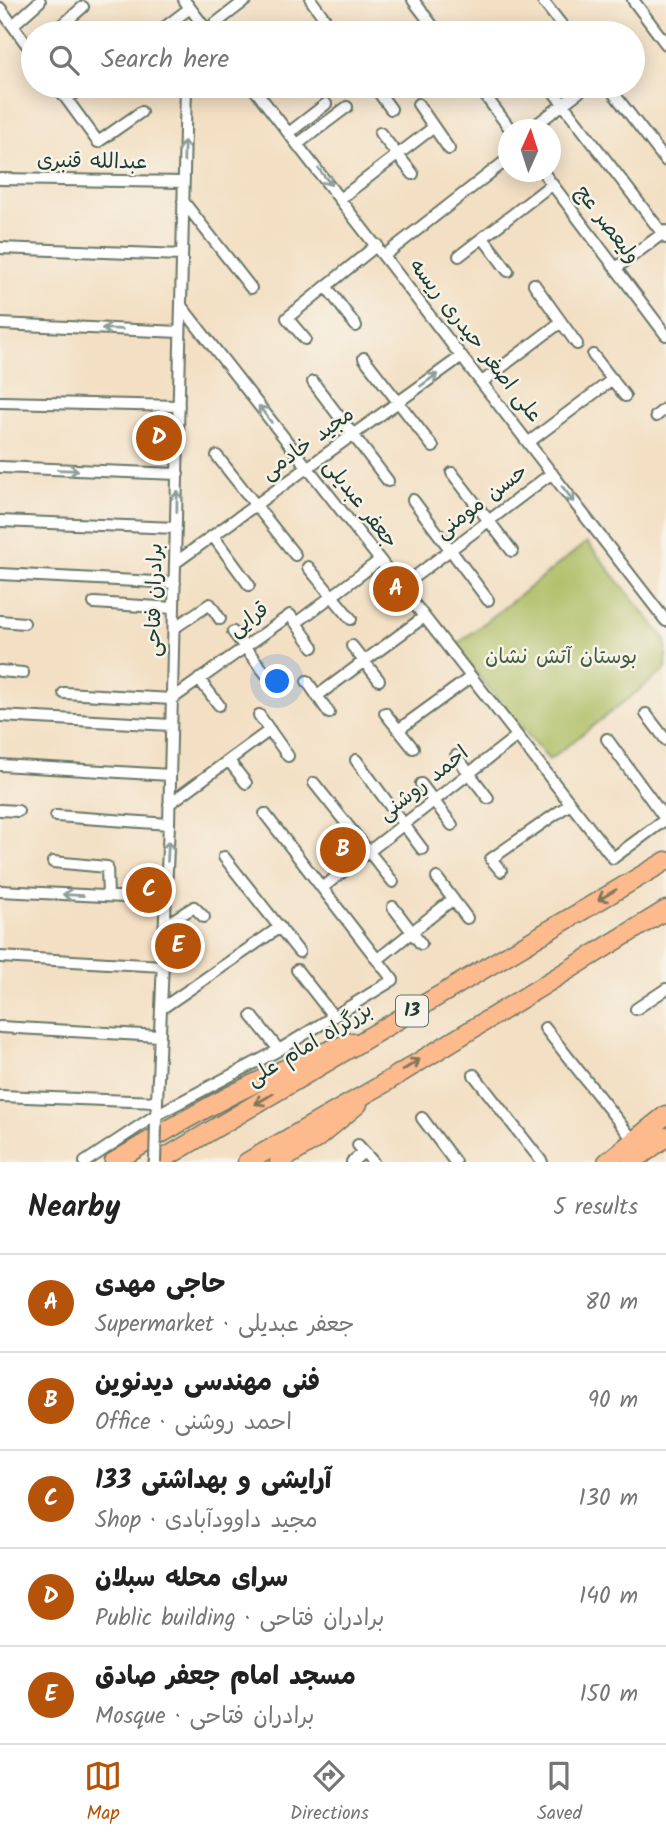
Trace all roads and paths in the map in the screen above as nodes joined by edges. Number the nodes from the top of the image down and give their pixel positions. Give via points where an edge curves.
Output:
1 (4, 0) edge
2 (246, 0) edge
3 (311, 0) edge
4 (413, 0) edge
5 (542, 0) edge
6 (633, 0) edge
7 (40, 1) edge
8 (187, 4) edge
9 (0, 6) edge
10 (83, 7) dead end
11 (67, 21) edge
12 (169, 21) edge
13 (199, 21) edge
14 (220, 21) edge
15 (326, 21) edge
16 (429, 21) edge
17 (559, 21) edge
18 (12, 25) junction
19 (21, 37) edge
20 (666, 44) edge
21 (66, 98) edge
22 (186, 98) edge
23 (262, 98) edge
24 (383, 98) edge
25 (487, 98) edge
26 (558, 98) edge
27 (571, 98) edge
28 (617, 98) edge
29 (326, 104) dead end
30 (418, 104) dead end
31 (563, 104) junction
32 (347, 107) dead end
33 (391, 109) dead end
34 (141, 112) dead end
35 (503, 119) edge
36 (543, 119) edge
37 (434, 127) junction
38 (290, 132) junction
39 (380, 133) dead end
40 (299, 143) junction
41 (449, 149) dead end
42 (398, 155) junction
43 (666, 161) edge
44 (498, 167) edge
45 (413, 174) dead end
46 (0, 179) edge
47 (183, 182) junction
48 (552, 184) joint
49 (341, 198) junction
50 (183, 201) junction
51 (665, 234) edge
52 (483, 238) junction
53 (0, 248) edge
54 (381, 250) junction
55 (182, 256) junction
56 (459, 256) dead end
57 (616, 268) junction
58 (508, 271) dead end
59 (534, 284) dead end
60 (326, 286) junction
61 (251, 288) dead end
62 (182, 307) junction
63 (561, 322) junction
64 (0, 324) edge
65 (356, 326) dead end
66 (665, 331) edge
67 (180, 332) junction
68 (305, 339) dead end
69 (577, 344) dead end
70 (593, 355) dead end
71 (462, 356) junction
72 (364, 358) dead end
73 (613, 379) junction
74 (313, 382) dead end
75 (482, 382) junction
76 (625, 396) dead end
77 (0, 402) edge
78 (398, 402) junction
79 (179, 406) junction
80 (666, 408) edge
81 (656, 416) dead end
82 (353, 435) junction
83 (528, 442) junction
84 (433, 447) dead end
85 (218, 456) dead end
86 (0, 467) edge
87 (307, 468) junction
88 (452, 473) dead end
89 (552, 473) junction
90 (178, 474) junction
91 (388, 481) dead end
92 (413, 500) dead end
93 (256, 505) junction
94 (0, 521) edge
95 (489, 521) junction
96 (176, 528) junction
97 (213, 536) junction
98 (451, 550) junction
99 (512, 551) dead end
100 (295, 555) dead end
101 (380, 560) junction
102 (175, 563) junction
103 (308, 567) dead end
104 (0, 574) edge
105 (175, 583) junction
106 (250, 585) dead end
107 (401, 587) junction
108 (332, 596) junction
109 (488, 600) dead end
110 (94, 603) dead end
111 (174, 608) junction
112 (424, 617) junction
113 (220, 619) dead end
114 (351, 619) dead end
115 (0, 621) edge
116 (666, 621) edge
117 (24, 623) dead end
118 (296, 623) junction
119 (174, 628) junction
120 (233, 632) dead end
121 (352, 646) dead end
122 (245, 647) junction
123 (313, 648) dead end
124 (364, 661) junction
125 (0, 671) edge
126 (23, 673) dead end
127 (266, 674) dead end
128 (471, 677) junction
129 (200, 679) junction
130 (307, 681) dead end
131 (379, 681) dead end
132 (64, 693) dead end
133 (317, 696) junction
134 (172, 699) junction
135 (219, 705) dead end
136 (329, 713) dead end
137 (385, 713) dead end
138 (646, 714) dead end
139 (259, 715) dead end
140 (0, 716) edge
141 (171, 725) junction
142 (270, 730) junction
143 (398, 730) junction
144 (517, 736) junction
145 (607, 739) dead end
146 (666, 740) edge
147 (413, 748) dead end
148 (288, 756) dead end
149 (456, 756) dead end
150 (356, 760) dead end
151 (229, 761) junction
152 (0, 765) edge
153 (470, 773) junction
154 (170, 775) junction
155 (246, 783) dead end
156 (314, 783) dead end
157 (421, 784) dead end
158 (488, 799) dead end
159 (434, 801) junction
160 (169, 804) junction
161 (570, 804) junction
162 (0, 810) edge
163 (18, 811) dead end
164 (265, 814) dead end
165 (56, 816) dead end
166 (666, 820) edge
167 (169, 824) junction
168 (452, 824) dead end
169 (404, 825) junction
170 (422, 849) dead end
171 (369, 852) junction
172 (224, 857) dead end
173 (666, 861) edge
174 (53, 862) dead end
175 (501, 871) dead end
176 (437, 878) dead end
177 (393, 882) dead end
178 (322, 888) junction
179 (0, 891) edge
180 (108, 897) junction
181 (166, 899) junction
182 (453, 899) junction
183 (393, 907) dead end
184 (666, 910) edge
185 (204, 917) dead end
186 (467, 918) dead end
187 (165, 925) junction
188 (280, 927) junction
189 (413, 932) junction
190 (421, 944) dead end
191 (299, 951) dead end
192 (0, 957) edge
193 (377, 960) junction
194 (163, 966) junction
195 (298, 970) dead end
196 (666, 989) edge
197 (161, 1009) junction
198 (636, 1009) dead end
199 (252, 1016) dead end
200 (333, 1016) junction
201 (0, 1027) edge
202 (545, 1028) dead end
203 (160, 1036) junction
204 (369, 1036) junction
205 (279, 1050) junction
206 (474, 1075) dead end
207 (378, 1087) junction
208 (0, 1096) edge
209 (158, 1102) junction
210 (666, 1115) edge
211 (422, 1118) dead end
212 (156, 1120) junction
213 (634, 1142) junction
214 (664, 1143) edge
215 (85, 1162) edge
216 (114, 1162) edge
217 (157, 1162) edge
218 (247, 1162) edge
219 (279, 1162) edge
220 (352, 1162) edge
221 (373, 1162) edge
222 (455, 1162) edge
223 (542, 1162) edge
224 (607, 1162) edge
225 (632, 1162) edge

1 - 9 street
2 - 14 street
3 - 15 street
4 - 16 street
5 - 17 street
6 - 20 street
7 - 18 street
8 - 12 street
8 - 13 street
9 - 18 street
10 - 11 street
18 - 19 street
21 - 34 street via 98,142
47 -> 22 street, برادران فتاحی
23 - 38 street, علی اصغر حیدری ریسه
24 - 33 street
25 - 35 street
26 - 31 street
27 - 31 street
28 - 43 street
29 - 38 street
30 - 37 street
31 - 36 street
31 - 51 street
32 - 40 street
37 - 41 street
37 - 42 street
38 - 40 street, علی اصغر حیدری ریسه
39 - 42 street
40 -> 49 street, علی اصغر حیدری ریسه
42 - 45 street
42 - 49 street
44 - 54 street
46 - 47 street, عبدالله قنبری
47 - 50 street, برادران فتاحی
48 - 52 street
48 - 57 street, ولیعصر عج
49 - 54 street, علی اصغر حیدری ریسه
50 - 55 street, برادران فتاحی
50 - 61 street
51 - 57 street
52 - 56 street
52 - 58 street
53 - 55 street
54 - 60 street
54 - 71 street, علی اصغر حیدری ریسه
55 - 62 street, برادران فتاحی
57 - 66 street, ولیعصر عج
59 - 63 street
60 - 65 street
60 - 68 street via 287,318
62 - 67 street, برادران فتاحی
87 -> 62 street, جعفر عبدیلی
63 - 69 street
63 - 75 street
67 -> 64 street
67 - 79 street, برادران فتاحی
70 - 73 street
71 - 75 street, علی اصغر حیدری ریسه
78 -> 71 street, مجید خادمی
72 - 78 street
73 - 76 street
73 - 83 street
74 - 82 street
75 - 83 street, علی اصغر حیدری ریسه
77 - 79 street
78 - 82 street, مجید خادمی
78 - 84 street
79 - 90 street, برادران فتاحی
80 - 81 street
82 - 87 street, مجید خادمی
82 - 91 street
83 - 89 street, علی اصغر حیدری ریسه
85 - 93 street
86 -> 90 street
87 - 93 street, مجید خادمی
87 - 101 street, جعفر عبدیلی
88 - 95 street
89 - 95 street, حسن مومنی
89 -> 116 street, علی اصغر حیدری ریسه
96 -> 90 street, برادران فتاحی
92 - 98 street
93 - 97 street, مجید خادمی
93 - 100 street
94 - 96 street
95 - 98 street, حسن مومنی
95 - 99 street
96 - 102 street, برادران فتاحی
97 - 102 street, مجید خادمی
97 - 106 street
98 - 107 street, حسن مومنی
98 - 109 street
101 - 107 street, جعفر عبدیلی
101 - 108 street, قرایی
102 - 105 street, برادران فتاحی
103 - 108 street
104 - 105 street
105 - 111 street, برادران فتاحی
107 - 112 street, جعفر عبدیلی
108 - 114 street
108 - 118 street, قرایی
110 - 111 street
111 - 119 street, برادران فتاحی
112 - 124 street
112 - 128 street, جعفر عبدیلی
113 - 119 street via 210,604
115 - 117 street
118 - 122 street, قرایی via 290,615
118 - 123 street
119 - 134 street, برادران فتاحی
120 - 122 street
121 - 124 street
122 - 127 street
122 - 129 street, قرایی
124 - 131 street
124 - 133 street
125 - 126 street
128 - 143 street
128 - 144 street, جعفر عبدیلی
129 - 134 street, قرایی
129 - 135 street
130 - 133 street
132 - 134 street
133 - 136 street
134 - 141 street, برادران فتاحی
137 - 143 street
138 - 146 street
139 - 142 street
140 - 141 street
141 - 154 street, برادران فتاحی
142 - 148 street
142 - 151 street
143 - 147 street
144 - 153 street, احمد روشنی
144 - 161 street, جعفر عبدیلی
145 - 166 street
149 - 153 street
150 - 169 street
151 - 155 street
151 - 160 street
152 - 154 street
153 - 158 street
153 - 159 street, احمد روشنی
154 - 160 street, برادران فتاحی
156 - 171 street
157 - 159 street
159 - 168 street
159 - 169 street, احمد روشنی
160 - 167 street, برادران فتاحی
161 - 166 street, جعفر عبدیلی via 613,858
161 - 175 street via 491,859
162 - 163 street
164 - 178 street
165 - 167 street
181 -> 167 street, برادران فتاحی
169 - 170 street
169 - 171 street, احمد روشنی
171 - 177 street
171 - 178 street, احمد روشنی
172 - 188 street
173 -> 204 main road, بزرگراه امام علی / 13
174 - 180 street via 107,867
176 - 182 street
178 - 193 street
180 -> 179 street
180 - 181 street
181 - 187 street, برادران فتاحی
182 - 186 street
182 - 189 street
183 - 189 street
207 -> 184 main road, 13
185 - 187 street via 194,906
187 - 194 street, برادران فتاحی
188 - 191 street
188 - 197 street
189 - 190 street
189 - 193 street
192 - 194 street
193 - 200 street via 393,980
194 - 197 street, برادران فتاحی
195 - 200 street
196 - 198 street
197 - 203 street, برادران فتاحی
199 - 205 street
200 - 205 street
201 - 203 street
202 - 213 street
203 - 209 street, برادران فتاحی
204 - 216 main road via 273,1075
204 -> 217 main road, بزرگراه امام علی / 13
205 - 212 street
206 - 223 street
207 - 218 main road, 13
207 - 219 main road via 316,1139
208 - 209 street
209 - 212 street, برادران فتاحی
210 - 213 main road
211 - 222 street
212 - 215 street
212 - 217 street, برادران فتاحی, bridge
213 - 224 main road
214 - 225 main road
220 - 221 street via 361,1149

